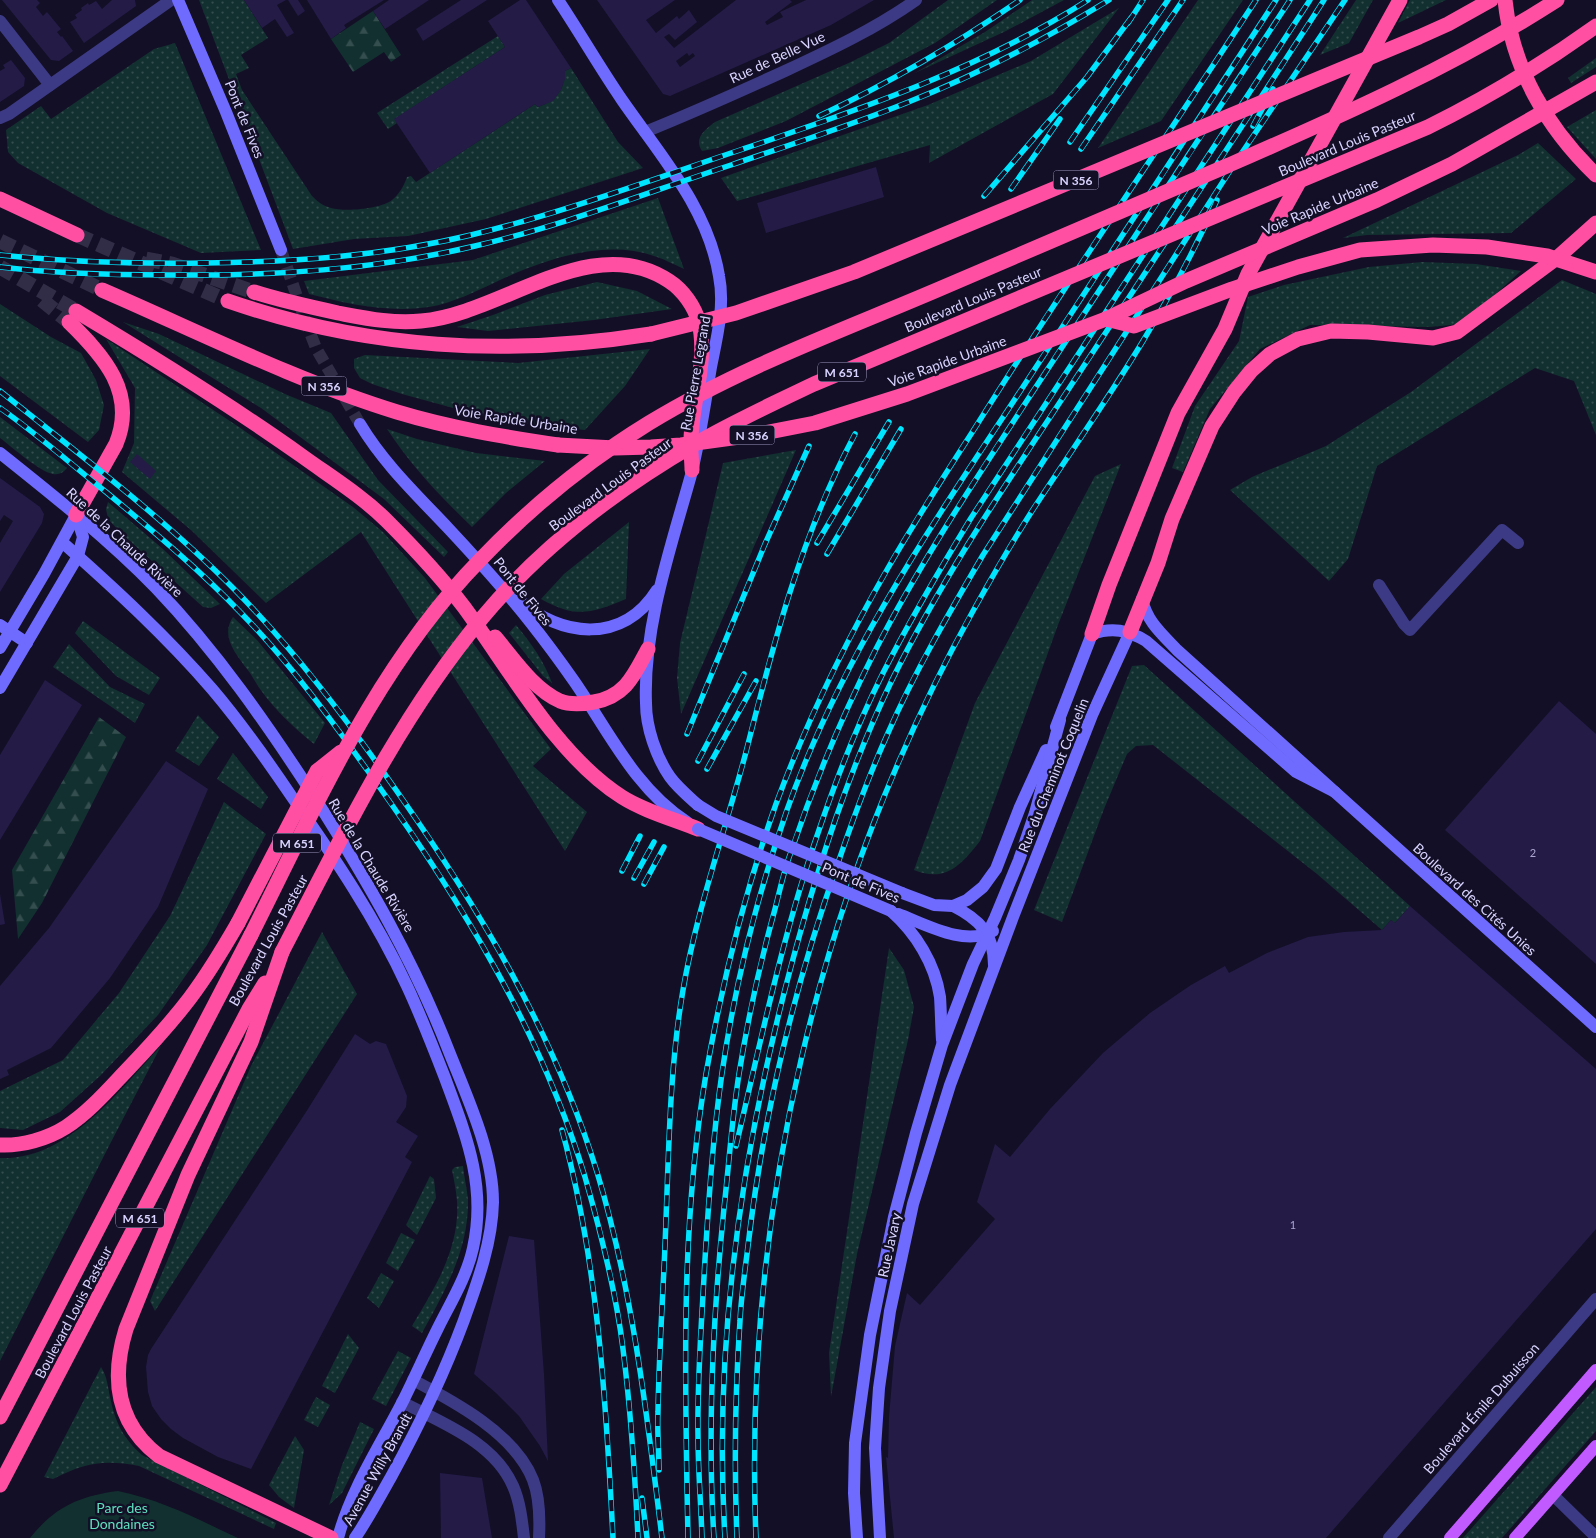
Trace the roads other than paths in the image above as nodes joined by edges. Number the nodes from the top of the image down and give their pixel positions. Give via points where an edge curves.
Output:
1 (171, 0) edge
2 (178, 0) edge
3 (558, 0) edge
4 (916, 0) edge
5 (1400, 0) edge
6 (1491, 0) edge
7 (1505, 0) edge
8 (1557, 0) edge
9 (0, 21) edge
10 (1596, 26) edge
11 (1596, 82) edge
12 (50, 85) junction
13 (0, 118) edge
14 (645, 132) junction
15 (1596, 175) edge
16 (0, 199) edge
17 (1596, 224) edge
18 (77, 234) tunnel mouth
19 (282, 250) tunnel mouth
20 (1596, 272) edge
21 (102, 290) tunnel mouth
22 (254, 292) tunnel mouth
23 (228, 301) tunnel mouth
24 (1106, 319) junction
25 (360, 424) tunnel mouth
26 (0, 453) edge
27 (692, 470) junction
28 (76, 515) junction
29 (62, 542) junction
30 (1518, 543) dead end
31 (78, 556) junction
32 (489, 572) junction
33 (662, 584) junction
34 (1378, 585) dead end
35 (1142, 599) junction
36 (463, 606) junction
37 (5, 628) edge
38 (1130, 632) junction
39 (1092, 634) junction
40 (26, 643) junction
41 (0, 648) edge
42 (648, 649) junction
43 (0, 688) edge
44 (588, 703) junction
45 (1060, 720) junction
46 (344, 750) junction
47 (1335, 792) junction
48 (698, 805) joint
49 (698, 829) junction
50 (953, 906) junction
51 (891, 911) junction
52 (1013, 917) junction
53 (1009, 931) joint
54 (987, 934) junction
55 (282, 952) junction
56 (973, 964) joint
57 (994, 971) junction
58 (1596, 1027) edge
59 (942, 1045) junction
60 (0, 1145) edge
61 (1596, 1299) edge
62 (1596, 1370) edge
63 (413, 1380) junction
64 (435, 1391) junction
65 (402, 1402) junction
66 (424, 1414) junction
67 (0, 1417) edge
68 (1596, 1446) edge
69 (0, 1485) edge
70 (1553, 1495) junction
71 (1596, 1537) edge
72 (331, 1538) edge
73 (338, 1538) edge
74 (355, 1538) edge
75 (524, 1538) edge
76 (539, 1538) edge
77 (857, 1538) edge
78 (880, 1538) edge
79 (1388, 1538) edge
80 (1450, 1538) edge
81 (1515, 1538) edge

1 - 12 street
2 - 19 main road, Pont de Fives
3 - 14 main road, Rue Pierre Legrand
4 - 14 street, Rue de Belle Vue via 837,46
5 - 39 highway via 1248,274 1225,329 1172,426
6 - 23 highway, N 356, bridge via 1420,37 854,272 736,313 651,334 535,346 413,343 290,320
7 - 15 highway via 1510,32 1530,87 1548,119
8 - 46 highway, Boulevard Louis Pasteur / M 651, bridge via 1429,74 1319,126 759,366 653,421 601,454 544,498 479,561 413,641
9 - 12 street
10 - 55 highway, Boulevard Louis Pasteur / M 651, bridge via 1514,80 1428,127 814,384 696,444 620,493 534,563 482,618 448,662 371,782
11 - 24 highway, Voie Rapide Urbaine / N 356, bridge via 1520,127 1412,184
12 - 13 street
14 - 27 main road, Rue Pierre Legrand via 704,224 721,288 720,315
16 - 18 highway
17 - 35 highway via 1558,257 1457,332 1433,338 1331,331 1298,340 1270,354 1234,392 1212,426
20 - 24 highway, bridge via 1547,256 1487,247 1433,245 1360,250 1279,273 1134,326
21 - 24 highway, Voie Rapide Urbaine / N 356, bridge via 355,398 434,422 493,435 558,445 615,448 674,445 785,430 907,394
22 - 27 highway via 304,306 406,322 466,312 574,270 614,265 647,269 676,285 694,309 699,322 701,353 691,439
25 - 32 main road, Pont de Fives via 394,472
26 - 28 main road, Rue de la Chaude Rivière
27 - 33 main road, Rue Pierre Legrand
28 - 29 main road
28 - 31 main road via 83,536
28 - 36 highway via 116,444 123,402 109,368 73,316 218,399 373,508
28 - 64 main road, Rue de la Chaude Rivière via 162,595 217,659 266,724 385,914 440,1027 480,1137 493,1198 491,1231 484,1262 451,1356
29 - 31 main road, Rue de la Chaude Rivière
29 - 37 main road
30 - 34 street via 1502,530 1410,630
31 - 40 main road
31 - 63 main road, Rue de la Chaude Rivière via 182,656 253,741 319,834 357,896 395,962 427,1030 469,1144 478,1198 476,1230 467,1268
32 - 33 main road via 524,604 552,622 586,630 616,626 631,618 650,602
32 - 44 main road, Pont de Fives via 531,623
33 - 42 main road, Rue Pierre Legrand
35 - 38 highway
35 - 47 main road, Boulevard des Cités Unies via 1149,619 1177,650
36 - 44 highway via 547,692 570,703
36 - 49 highway via 535,708 592,773 622,797
37 - 40 main road
37 - 41 main road
38 - 39 main road via 1110,630
38 - 47 main road, Boulevard des Cités Unies via 1146,641 1296,772
38 - 52 main road, Rue du Cheminot Coquelin via 1092,715
39 - 45 main road, Rue du Cheminot Coquelin
40 - 43 main road
42 - 44 highway via 636,673 620,691 610,698
42 - 48 main road, Rue Pierre Legrand via 646,704 654,742 669,776
44 - 49 main road, Pont de Fives via 627,763 649,789
45 - 50 main road, Rue du Cheminot Coquelin via 990,880 967,900
45 - 54 main road, Rue du Cheminot Coquelin via 1035,813
46 - 60 highway, bridge via 317,771 238,923 208,973 156,1040 107,1092 64,1128 26,1143
46 - 67 highway, Boulevard Louis Pasteur / M 651, bridge
47 - 58 main road, Boulevard des Cités Unies
48 - 50 main road, Pont de Fives, bridge via 716,816 902,893 934,905
49 - 51 main road, Pont de Fives, bridge
50 - 54 main road, Rue Javary via 974,918
51 - 54 main road, Pont de Fives via 953,934
51 - 59 main road, Rue Javary via 905,923 925,952 935,978 940,997
52 - 53 main road, Rue du Cheminot Coquelin
52 - 54 main road, Pont de Fives
53 - 57 main road, Rue Javary
54 - 56 main road, Rue du Cheminot Coquelin
54 - 57 main road, Rue Javary via 994,956
55 - 69 highway, Boulevard Louis Pasteur / M 651 via 249,1009
55 - 72 highway via 251,1042 188,1175 126,1329 120,1348 117,1385 129,1422 138,1437 159,1456
56 - 59 main road, Rue Javary
57 - 78 main road, Rue Javary via 921,1174 892,1303 878,1388 875,1430
59 - 77 main road, Rue Javary via 894,1217 869,1343 855,1443
61 - 79 street, Boulevard Émile Dubuisson
62 - 80 main road
63 - 64 street
63 - 65 main road, Rue de la Chaude Rivière
64 - 66 main road, Rue de la Chaude Rivière
64 - 76 street via 467,1410 518,1455 536,1490
65 - 66 street
65 - 73 main road, Avenue Willy Brandt via 348,1505
66 - 74 main road, Avenue Willy Brandt
66 - 75 street via 482,1446 501,1464 514,1486
68 - 70 main road
70 - 71 street
70 - 81 main road

